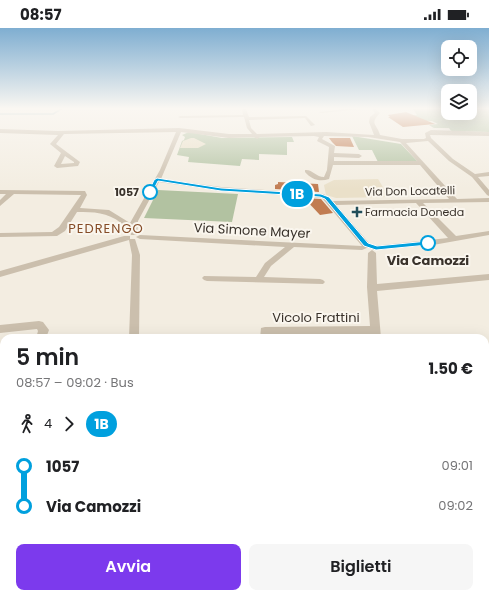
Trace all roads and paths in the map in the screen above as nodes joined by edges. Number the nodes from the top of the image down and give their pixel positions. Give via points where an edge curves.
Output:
1 (324, 135) edge
2 (60, 136) edge
3 (176, 136) edge
4 (220, 136) edge
5 (284, 136) edge
6 (371, 136) edge
7 (428, 136) edge
8 (257, 137) joint
9 (377, 137) joint
10 (429, 139) junction
11 (402, 141) junction
12 (64, 152) dead end
13 (332, 155) junction
14 (359, 156) dead end
15 (331, 162) junction
16 (422, 163) junction
17 (306, 171) dead end
18 (489, 174) edge
19 (474, 176) junction
20 (157, 180) junction
21 (0, 192) edge
22 (12, 192) junction
23 (489, 194) edge
24 (489, 200) edge
25 (417, 201) junction
26 (455, 201) junction
27 (331, 203) junction
28 (0, 204) edge
29 (75, 210) junction
30 (489, 233) edge
31 (0, 235) edge
32 (133, 235) junction
33 (454, 239) junction
34 (293, 244) junction
35 (369, 249) junction
36 (0, 274) edge
37 (489, 277) edge
38 (207, 278) dead end
39 (259, 280) junction
40 (320, 282) dead end
41 (372, 287) junction
42 (0, 329) edge
43 (42, 334) edge
44 (134, 334) edge
45 (265, 334) edge
46 (375, 334) edge

1 - 13 street via 319,140 332,146
2 - 12 street via 53,144
3 - 20 street via 170,156
4 - 8 street
5 - 8 street
6 - 9 street
7 - 10 street
9 - 11 street
10 - 11 street
10 - 19 street via 451,160
11 - 16 street
13 - 14 street
13 - 15 street
15 - 16 street
15 - 17 street via 327,178 317,178
16 - 26 street
18 - 19 street
19 - 23 street
20 - 27 street via 221,189 321,196
20 - 32 street via 134,221
21 - 22 street
22 - 28 street
22 - 29 street via 82,192 84,195
24 - 26 street, Via Don Locatelli
25 - 26 street, Via Don Locatelli
25 - 27 street, Via Don Locatelli
25 - 33 street
27 - 35 street
29 - 31 street via 62,229 54,234
29 - 32 street via 108,210 114,213
30 - 33 street
32 - 34 street, Via Simone Mayer
32 - 36 street, Via Simone Mayer
32 - 44 street via 136,255
33 - 35 street
34 - 35 street, Via Simone Mayer
34 - 39 street via 266,267
35 - 41 street
37 - 41 street
38 - 39 street
39 - 40 street
41 - 46 street
42 - 43 street via 39,325 44,330
45 - 46 street, Vicolo Frattini via 265,331

